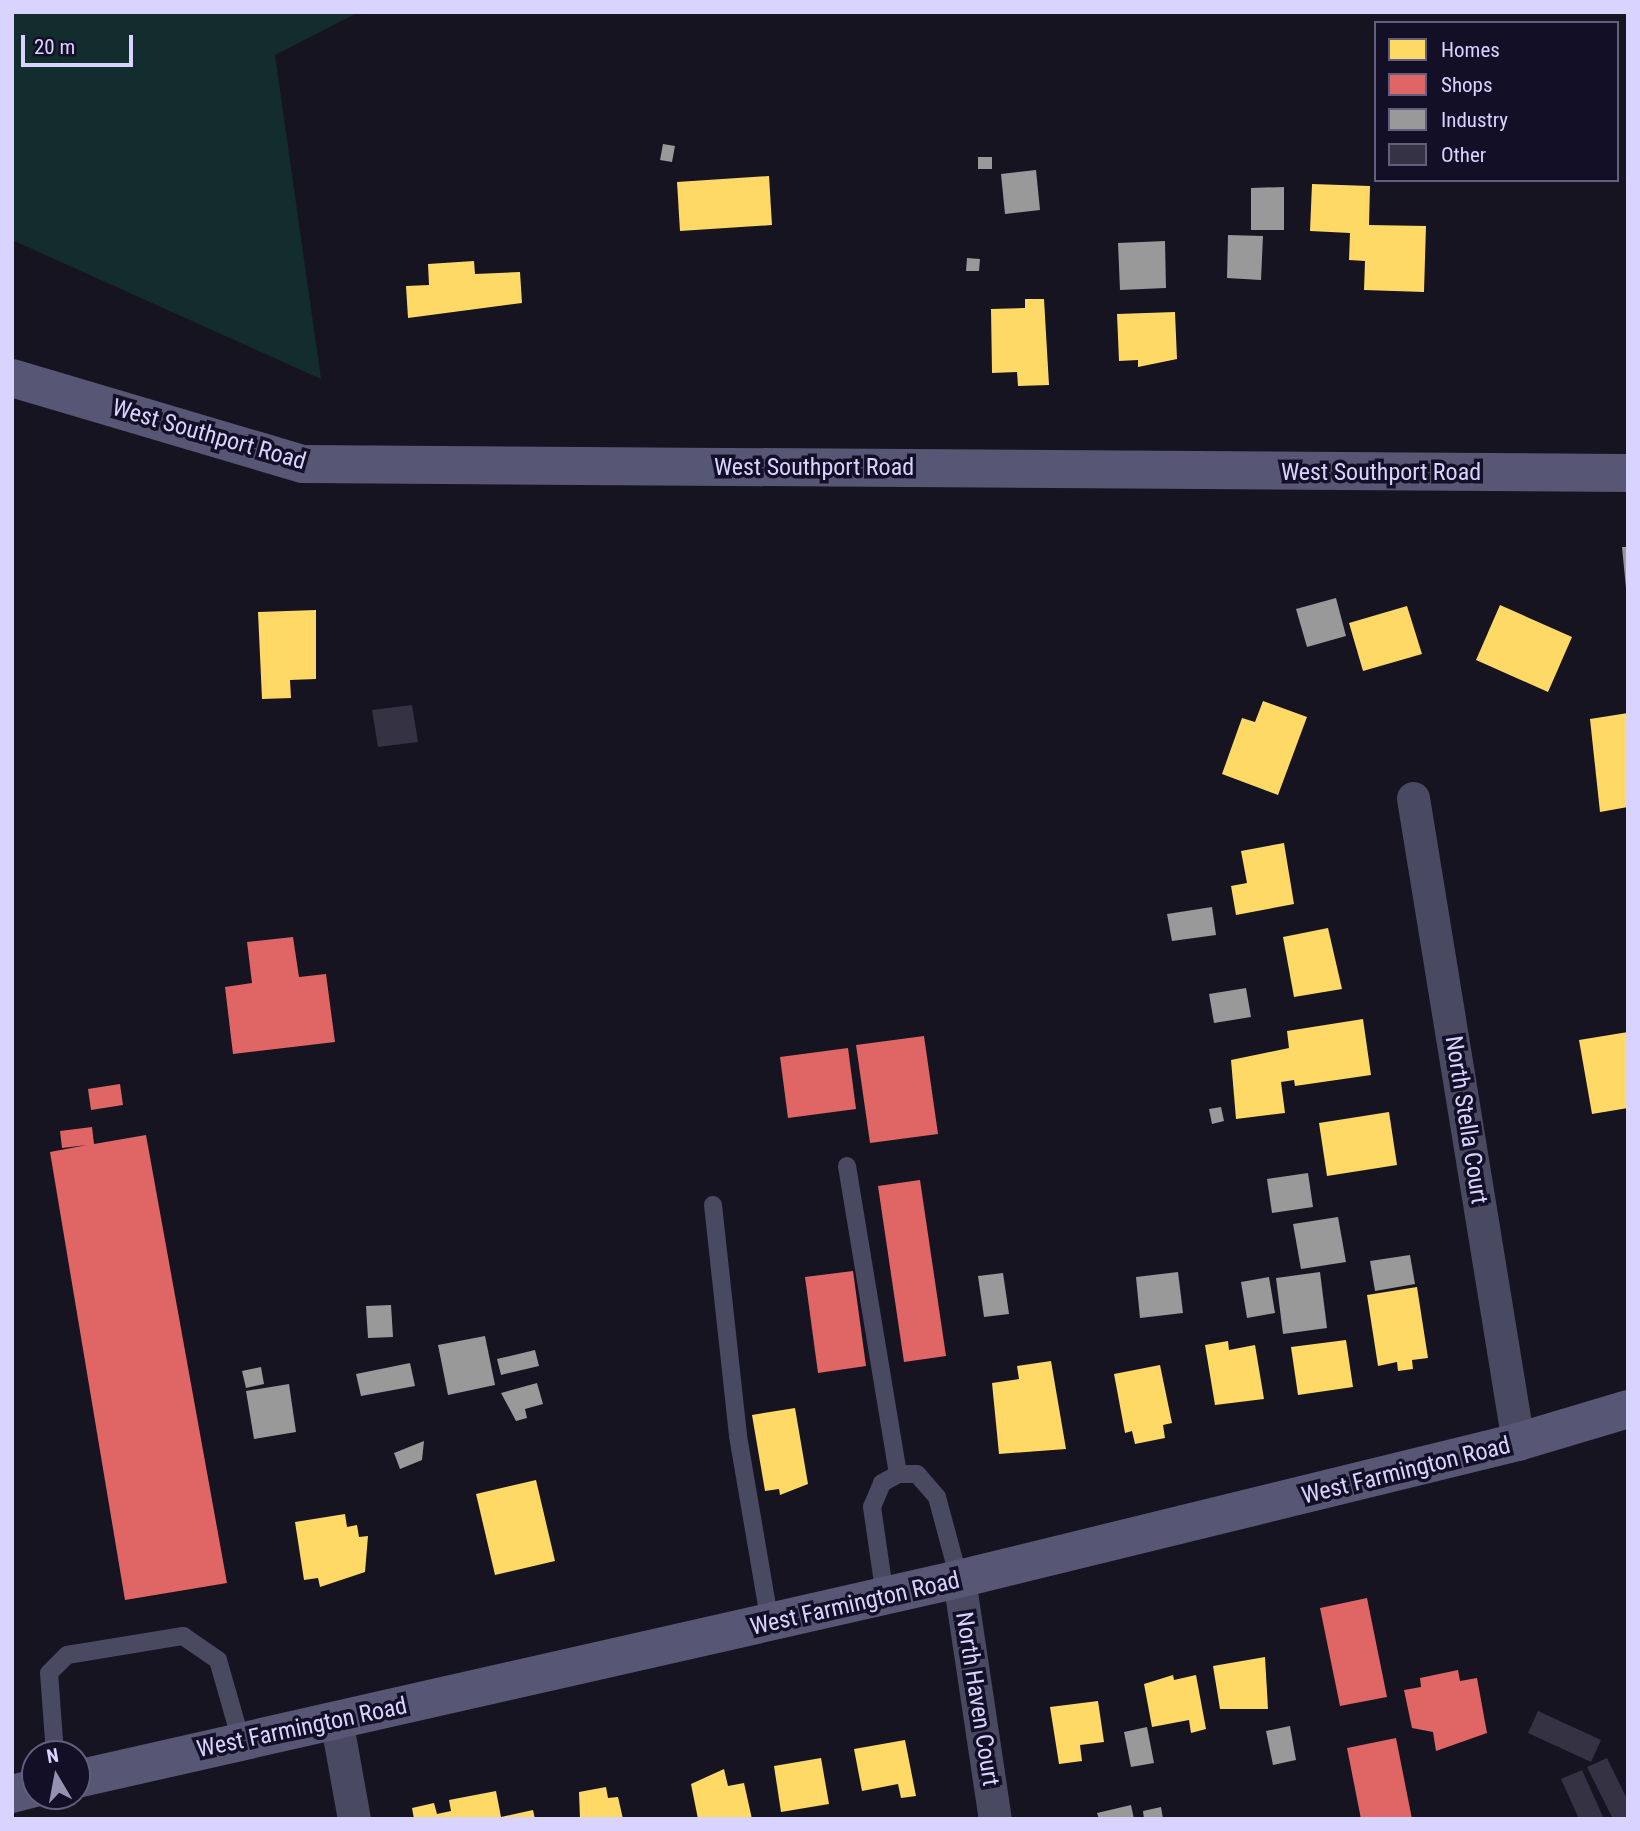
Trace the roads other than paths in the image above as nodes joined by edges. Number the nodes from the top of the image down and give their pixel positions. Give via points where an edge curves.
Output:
1 (12, 378) edge
2 (1628, 473) edge
3 (1413, 798) dead end
4 (847, 1166) dead end
5 (713, 1205) dead end
6 (1628, 1409) edge
7 (1518, 1442) junction
8 (898, 1474) junction
9 (959, 1580) junction
10 (885, 1597) junction
11 (770, 1624) junction
12 (335, 1719) junction
13 (54, 1740) edge
14 (241, 1741) junction
15 (91, 1776) edge
16 (354, 1819) edge
17 (995, 1819) edge

1 - 2 main road, West Southport Road via 303,464
3 - 7 street, North Stella Court
4 - 8 lane
5 - 11 lane via 738,1436
6 - 7 main road, West Farmington Road
7 - 9 main road, West Farmington Road
8 - 9 lane via 917,1474 937,1497
8 - 10 lane via 882,1483 872,1507
9 - 10 main road, West Farmington Road
9 - 17 street, North Haven Court
10 - 11 main road, West Farmington Road
11 - 12 main road, West Farmington Road
12 - 14 main road, West Farmington Road
12 - 16 street
13 - 14 lane via 49,1673 67,1655 183,1636 218,1660
14 - 15 main road, West Farmington Road

